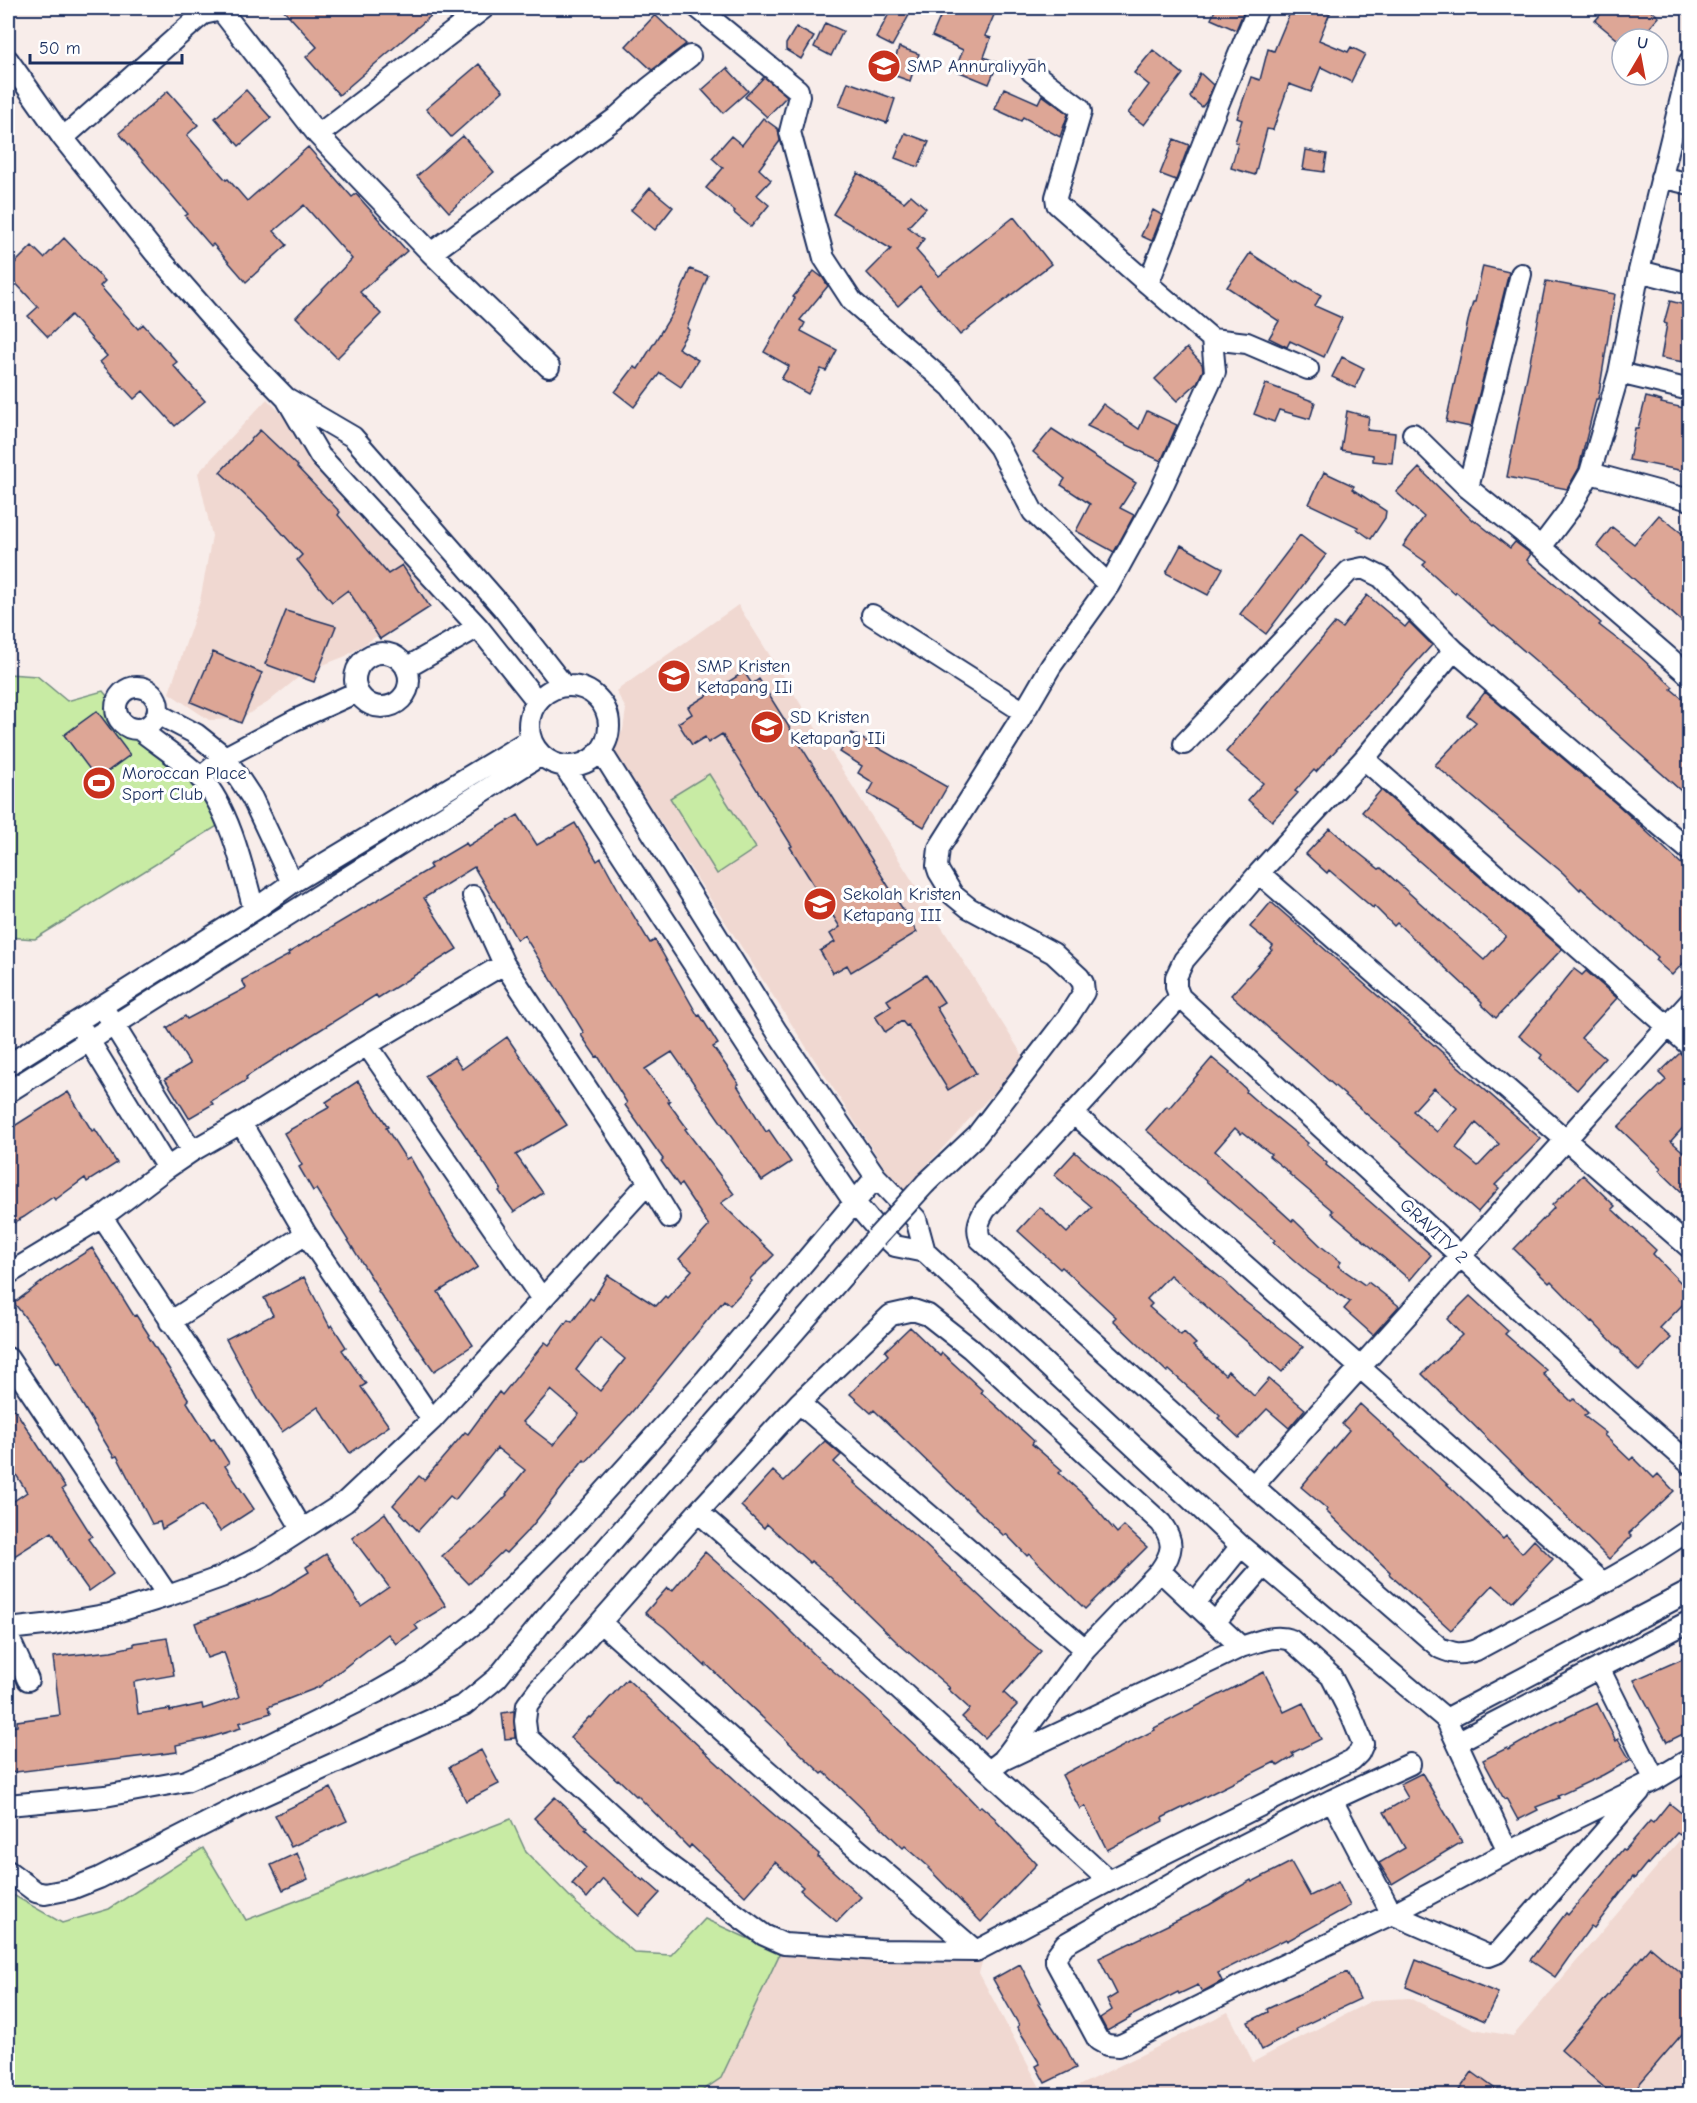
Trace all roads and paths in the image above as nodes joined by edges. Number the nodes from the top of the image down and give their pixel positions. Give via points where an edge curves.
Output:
1 (484, 8) edge
2 (698, 8) edge
3 (1258, 8) edge
4 (225, 9) edge
5 (690, 56) dead end
6 (8, 60) edge
7 (1032, 72) dead end
8 (1688, 74) edge
9 (318, 135) junction
10 (63, 138) junction
11 (1661, 177) junction
12 (1689, 184) edge
13 (431, 253) junction
14 (1639, 271) junction
15 (1521, 274) dead end
16 (1148, 284) junction
17 (1689, 284) edge
18 (1212, 339) junction
19 (549, 367) dead end
20 (1308, 369) dead end
21 (1619, 373) junction
22 (1689, 390) edge
23 (286, 398) junction
24 (1413, 434) dead end
25 (1590, 473) junction
26 (1468, 488) junction
27 (1685, 502) edge
28 (1541, 547) junction
29 (1109, 585) junction
30 (873, 615) dead end
31 (478, 627) junction
32 (1455, 650) junction
33 (406, 668) junction
34 (1689, 676) edge
35 (564, 686) junction
36 (357, 692) junction
37 (537, 701) junction
38 (1024, 712) junction
39 (158, 714) junction
40 (139, 729) junction
41 (1184, 744) dead end
42 (536, 747) junction
43 (601, 751) junction
44 (225, 757) junction
45 (1364, 759) junction
46 (564, 766) junction
47 (200, 777) junction
48 (1689, 851) edge
49 (1259, 873) junction
50 (292, 883) junction
51 (473, 896) dead end
52 (254, 910) junction
53 (504, 964) junction
54 (1180, 997) junction
55 (1689, 1002) edge
56 (102, 1007) junction
57 (77, 1022) junction
58 (114, 1025) junction
59 (1667, 1027) junction
60 (89, 1040) junction
61 (367, 1045) junction
62 (1689, 1046) edge
63 (8, 1065) edge
64 (8, 1092) edge
65 (1073, 1113) junction
66 (241, 1123) junction
67 (1565, 1140) junction
68 (192, 1151) junction
69 (167, 1168) junction
70 (876, 1177) junction
71 (648, 1183) junction
72 (854, 1202) junction
73 (102, 1217) junction
74 (670, 1218) dead end
75 (306, 1234) junction
76 (1689, 1248) edge
77 (925, 1252) junction
78 (1461, 1256) junction
79 (8, 1274) edge
80 (542, 1299) junction
81 (170, 1322) junction
82 (8, 1358) edge
83 (1361, 1367) junction
84 (800, 1402) junction
85 (432, 1420) junction
86 (1689, 1464) edge
87 (1253, 1486) junction
88 (698, 1512) junction
89 (302, 1528) junction
90 (1689, 1529) edge
91 (1240, 1546) junction
92 (1264, 1566) junction
93 (1160, 1571) junction
94 (1602, 1582) junction
95 (1689, 1591) edge
96 (168, 1596) junction
97 (1195, 1603) junction
98 (1689, 1621) edge
99 (1215, 1622) junction
100 (601, 1623) junction
101 (8, 1629) edge
102 (8, 1636) edge
103 (1241, 1647) junction
104 (1085, 1649) junction
105 (1599, 1668) junction
106 (27, 1680) dead end
107 (1446, 1719) junction
108 (1456, 1742) junction
109 (1689, 1759) edge
110 (1410, 1764) dead end
111 (996, 1766) junction
112 (1651, 1782) junction
113 (1332, 1800) junction
114 (8, 1806) edge
115 (1508, 1852) junction
116 (8, 1871) edge
117 (1109, 1881) junction
118 (1392, 1914) junction
119 (976, 1951) junction

1 - 9 street
2 - 29 street via 798,90 790,132 824,258 852,301 951,387 999,447 1033,512
3 - 16 street
4 - 9 street
4 - 10 street via 203,14
5 - 13 street via 616,118
6 - 10 street
7 - 16 street via 1081,112 1057,204
8 - 11 street
9 - 13 street
10 - 23 street via 155,253
11 - 12 street
11 - 14 street
13 - 19 street
14 - 17 street
14 - 21 street
15 - 26 street
16 - 18 street
18 - 20 street via 1247,343
18 - 29 street via 1215,372 1158,496
21 - 22 street
21 - 25 street
23 - 31 street via 320,456
23 - 35 street via 353,437 503,608
24 - 26 street
25 - 27 street
25 - 28 street
26 - 28 street
28 - 34 street
29 - 38 street via 1051,666
30 - 38 street
31 - 33 street
31 - 37 street
32 - 41 street via 1381,577 1363,568 1349,571
32 - 45 street
32 - 48 street
33 - 36 street via 394,656 369,656 357,668
33 - 36 street via 406,693 394,704 377,707
35 - 37 street via 549,690
35 - 43 street via 587,690 604,706 610,724
36 - 44 street
37 - 42 street via 529,719
38 - 116 street, bridge via 941,843 938,866 942,878 961,902 1053,953 1079,977 1084,992 976,1135 876,1239 497,1678 464,1705 246,1803 71,1889 36,1892
39 - 40 street via 147,727
39 - 40 street via 158,701 150,691 139,686 127,689 116,704 118,717 126,726
39 - 44 street via 196,734
40 - 47 street
42 - 46 street via 552,762
42 - 50 street
42 - 58 street
43 - 46 street via 584,763
43 - 70 street via 777,1032
44 - 47 street
44 - 50 street via 252,798
45 - 49 street
45 - 59 street
46 - 72 street
47 - 52 street via 228,823
49 - 54 street via 1179,968 1176,987
49 - 67 street
50 - 52 street
51 - 53 street
52 - 56 street
53 - 61 street
53 - 71 street
54 - 65 street
54 - 78 street, GRAVITY 2
55 - 59 street
56 - 57 street
56 - 58 street
57 - 60 street
57 - 63 street
58 - 60 street
58 - 68 street
59 - 62 street
59 - 67 street
60 - 64 street
60 - 69 street
61 - 66 street
61 - 80 street
65 - 83 street
65 - 87 street via 986,1210 978,1227 980,1239
66 - 68 street
66 - 75 street
67 - 76 street
67 - 78 street
68 - 69 street
69 - 73 street
70 - 72 street
70 - 77 street via 916,1219
71 - 74 street
71 - 80 street
72 - 77 street via 895,1246
72 - 114 street via 706,1379 567,1532 479,1620 412,1672 263,1748 186,1781 105,1796
73 - 79 street
73 - 81 street
75 - 81 street
75 - 85 street
77 - 91 street
78 - 83 street
78 - 86 street, GRAVITY 2
80 - 85 street
81 - 89 street via 243,1430
82 - 96 street
83 - 87 street
83 - 94 street
84 - 88 street
84 - 93 street via 891,1315 913,1310 928,1315 970,1348 1161,1522 1171,1542 1170,1557
84 - 104 street
85 - 89 street via 345,1502
87 - 94 street via 1440,1648 1454,1654 1476,1650
88 - 100 street
88 - 111 street
89 - 96 street via 243,1567
90 - 94 street
91 - 92 street
91 - 97 street
92 - 99 street
92 - 107 street
93 - 97 street
93 - 104 street
95 - 107 street
96 - 101 street via 91,1618
97 - 99 street
98 - 105 street
99 - 103 street
100 - 119 street
100 - 119 street via 527,1705 527,1737 659,1858 764,1935 783,1944
102 - 106 street
103 - 111 street
103 - 117 street via 1270,1638 1292,1640 1331,1676 1363,1744 1359,1753 1352,1760
104 - 111 street
105 - 108 street
105 - 112 street
107 - 108 street
108 - 115 street
109 - 112 street
110 - 113 street
111 - 117 street
112 - 115 street
112 - 118 street via 1495,1955 1483,1954
113 - 118 street
113 - 118 street via 1200,1867 1065,1944 1056,1962 1098,2040 1119,2046
115 - 118 street
117 - 119 street

